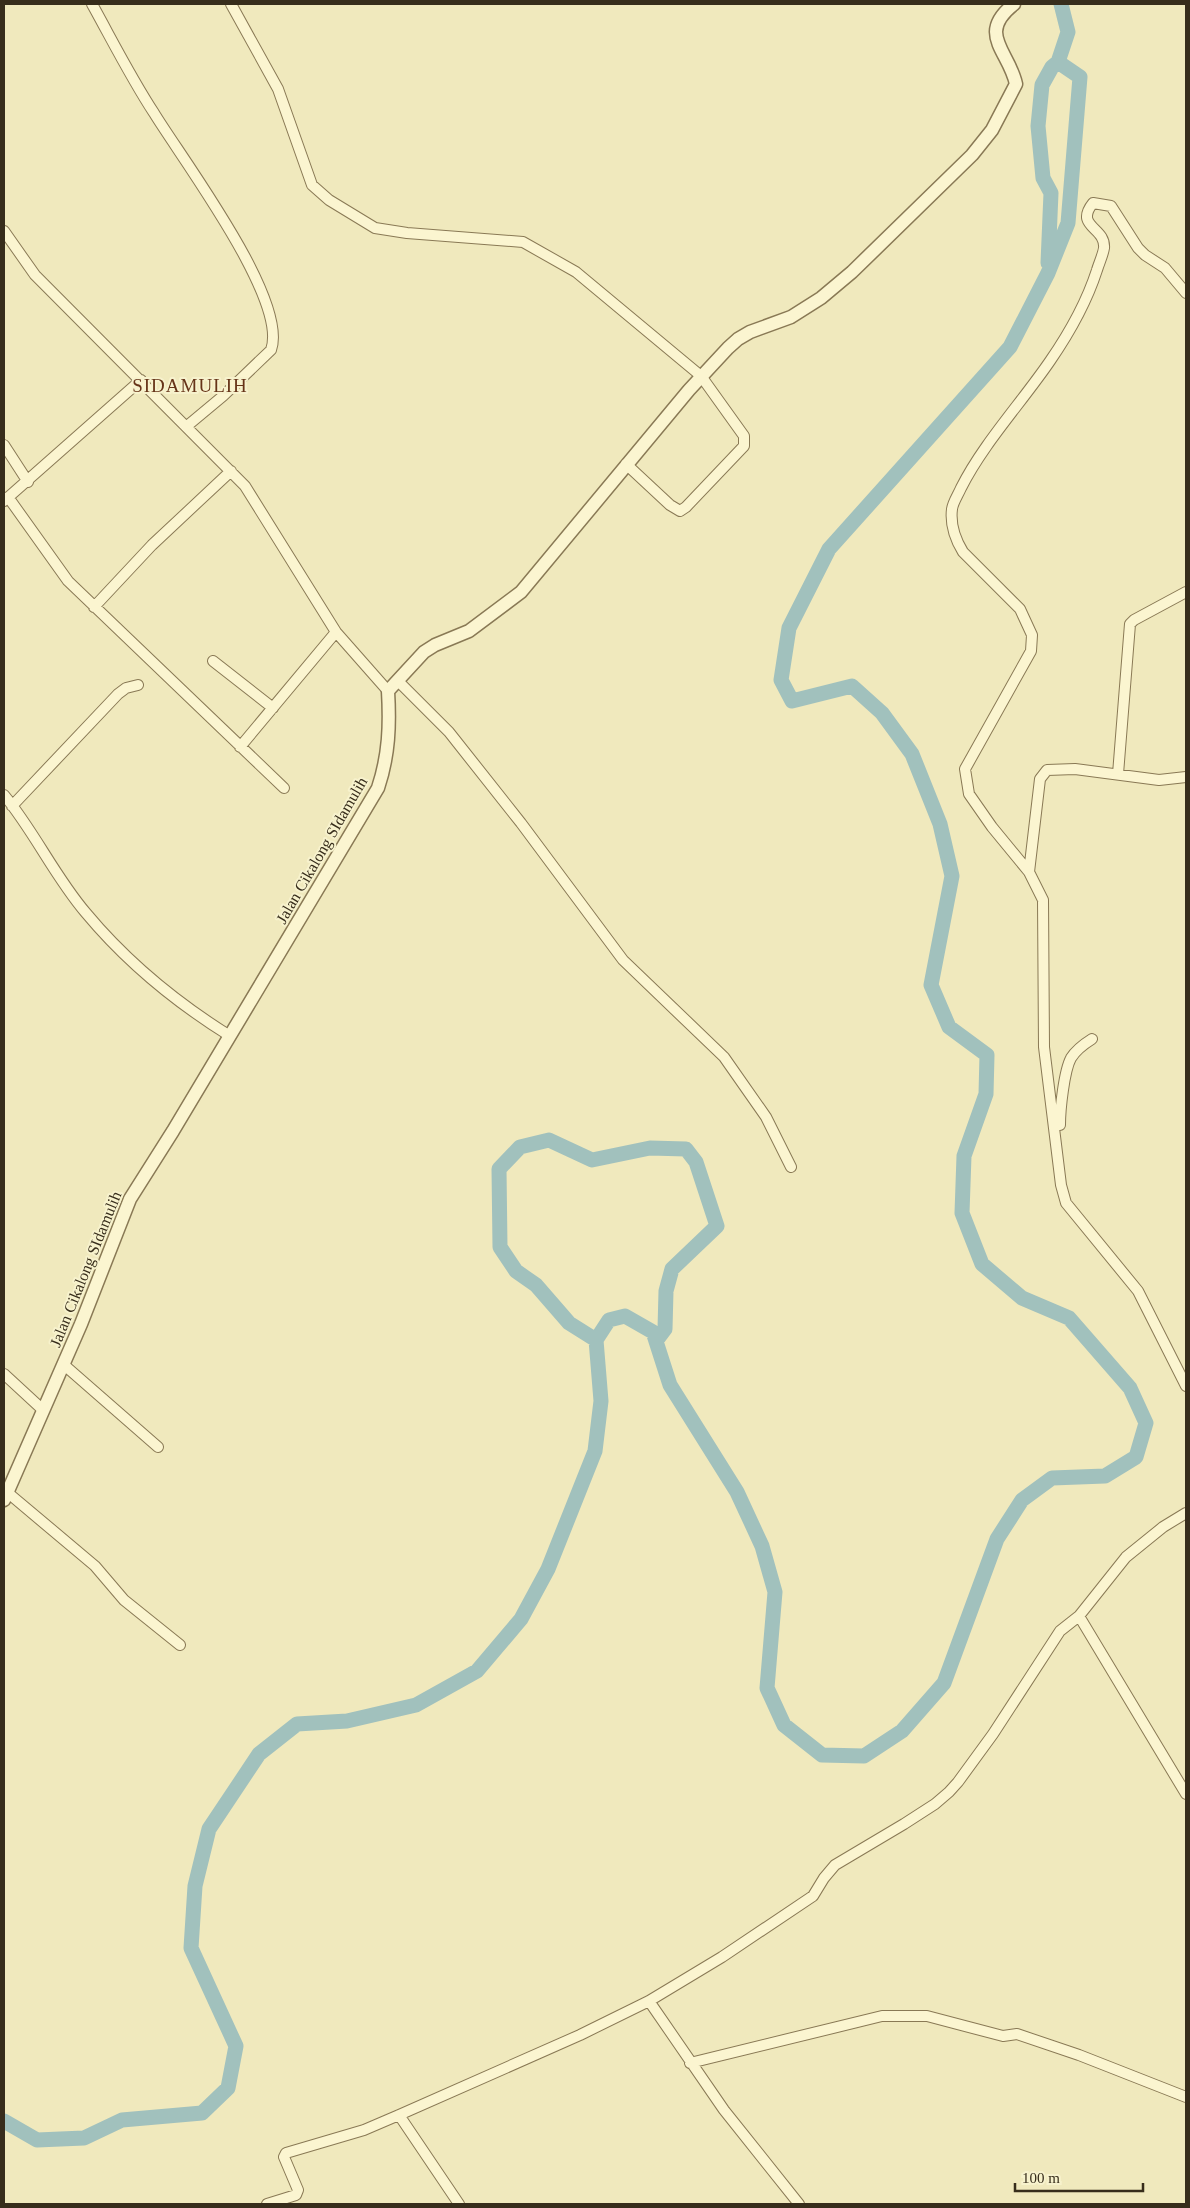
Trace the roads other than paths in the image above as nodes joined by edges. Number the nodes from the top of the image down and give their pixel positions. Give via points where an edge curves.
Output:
1 (92, 4) edge
2 (231, 4) edge
3 (1014, 4) edge
4 (4, 231) edge
5 (1186, 293) edge
6 (701, 376) junction
7 (141, 380) junction
8 (187, 426) junction
9 (4, 445) edge
10 (626, 464) junction
11 (231, 471) junction
12 (28, 482) junction
13 (6, 499) edge
14 (1186, 592) edge
15 (94, 607) junction
16 (336, 632) junction
17 (213, 661) dead end
18 (398, 681) junction
19 (138, 686) dead end
20 (388, 691) junction
21 (273, 708) junction
22 (240, 747) junction
23 (1118, 774) junction
24 (1186, 777) edge
25 (284, 788) dead end
26 (4, 794) edge
27 (12, 806) junction
28 (1029, 872) junction
29 (230, 1036) junction
30 (1092, 1039) dead end
31 (1059, 1159) junction
32 (791, 1167) dead end
33 (63, 1364) junction
34 (4, 1374) edge
35 (1186, 1386) edge
36 (43, 1410) junction
37 (158, 1447) dead end
38 (5, 1497) edge
39 (1186, 1513) edge
40 (1079, 1616) junction
41 (180, 1646) dead end
42 (1186, 1794) edge
43 (649, 2001) junction
44 (690, 2063) junction
45 (1186, 2097) edge
46 (399, 2116) junction
47 (267, 2204) edge
48 (459, 2204) edge
49 (799, 2204) edge

1 - 8 street via 153,112 219,213 260,288 269,314 274,341 271,350
2 - 6 street via 278,89 312,185 329,200 375,228 523,242 576,272
3 - 6 street via 999,18 995,32 1016,84 992,130 972,155 840,283 791,317 738,339
4 - 7 street via 35,275
5 - 28 street via 1165,268 1138,248 1111,206 1093,203 1086,217 1102,240 1104,249 1085,303 1072,329 970,471 952,507 956,542 1020,609 1032,635 1031,651 965,769 969,794
6 - 10 street
6 - 10 street via 744,436 744,446 680,510 670,506
7 - 8 street
7 - 12 street
8 - 11 street
9 - 12 street
10 - 18 street via 521,592 469,631 435,644 409,666
11 - 15 street via 152,545
11 - 16 street via 245,486
12 - 13 street
13 - 15 street via 58,569
14 - 23 street via 1130,624
15 - 22 street
16 - 20 street
16 - 21 street
17 - 21 street
18 - 20 street
18 - 32 street via 449,732 623,960 724,1057 766,1117
19 - 27 street via 126,688 118,694
20 - 29 street, Jalan Cikalong SIdamulih via 389,740 378,788
21 - 22 street
22 - 25 street
23 - 24 street via 1160,780
23 - 28 street via 1076,769 1043,772
26 - 27 street
27 - 29 street via 85,913 141,969 202,1019
28 - 31 street via 1043,900 1044,1047
29 - 33 street, Jalan Cikalong SIdamulih via 130,1199
30 - 31 street via 1071,1059 1060,1114
31 - 35 street via 1066,1204 1138,1291
33 - 36 street, Jalan Cikalong SIdamulih
33 - 37 street
34 - 36 street
36 - 38 street, Jalan Cikalong SIdamulih
38 - 41 street via 95,1566 124,1600
39 - 40 street via 1163,1527 1126,1558
40 - 42 street
40 - 43 street via 1060,1631 993,1734 958,1782 936,1804 836,1865 813,1896
43 - 44 street
43 - 46 street
44 - 45 street via 882,2016 927,2016 1003,2036 1017,2034
44 - 49 street
46 - 47 street via 286,2153 284,2157 298,2190 296,2194
46 - 48 street

